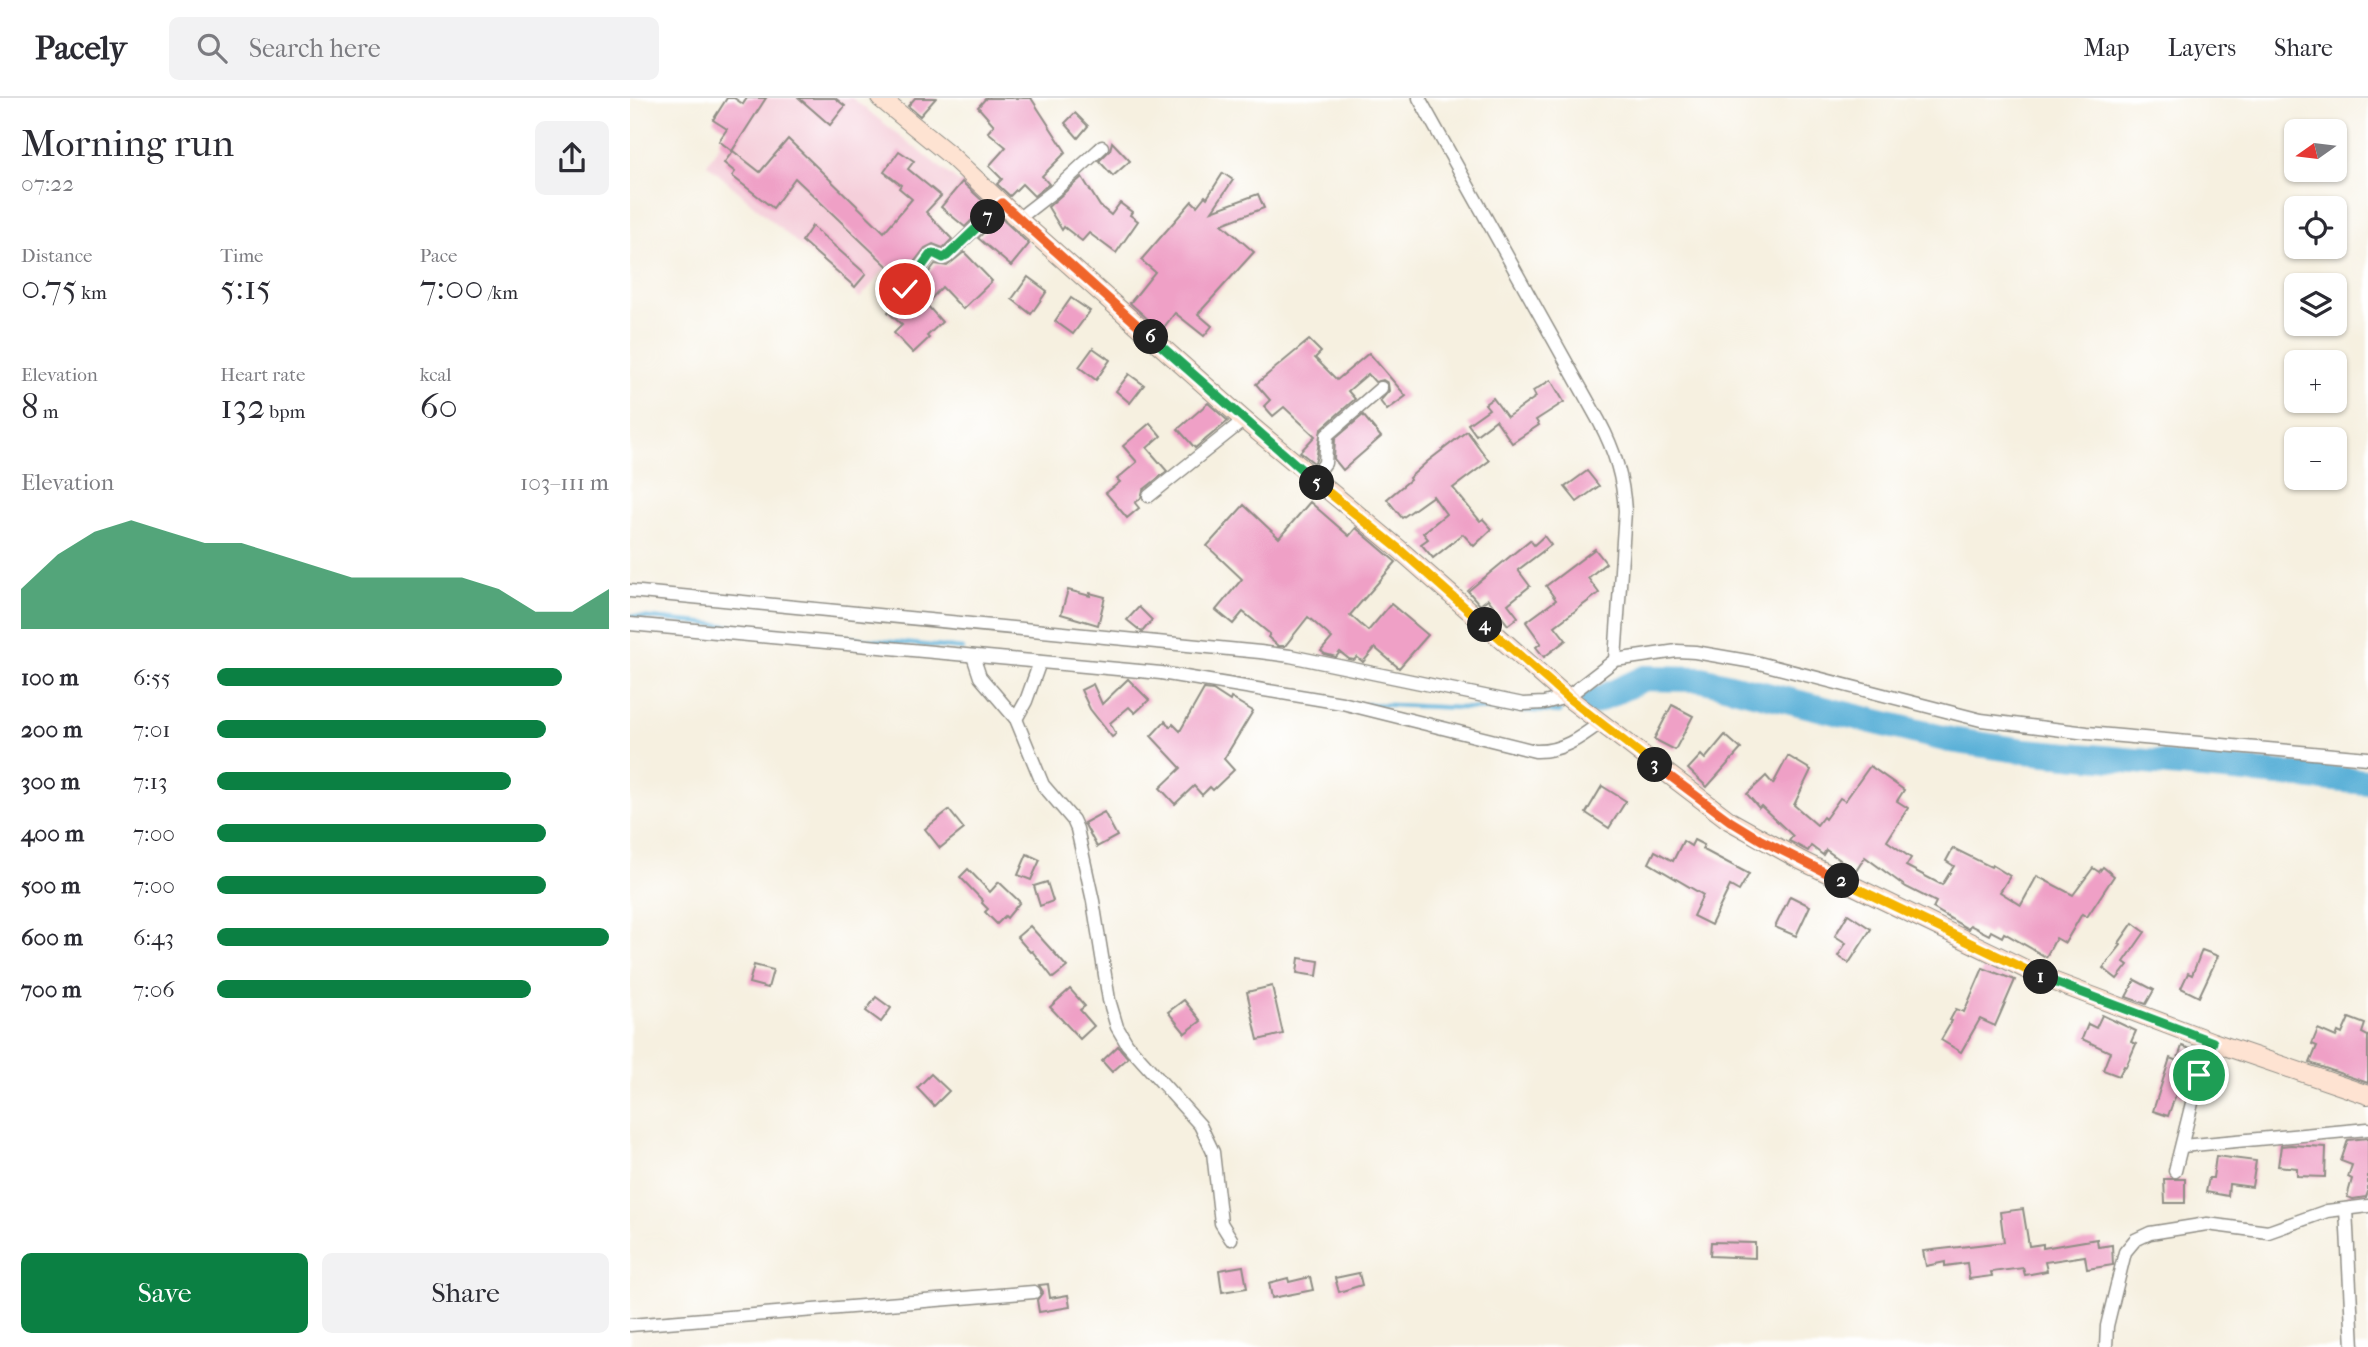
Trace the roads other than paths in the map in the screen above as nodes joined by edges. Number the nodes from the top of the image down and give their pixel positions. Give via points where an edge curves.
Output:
1 (880, 98) edge
2 (1419, 98) edge
3 (1102, 147) dead end
4 (1002, 203) junction
5 (1018, 219) junction
6 (905, 289) dead end
7 (1381, 388) dead end
8 (1244, 420) junction
9 (1313, 479) junction
10 (1150, 496) dead end
11 (630, 591) edge
12 (630, 624) edge
13 (973, 656) junction
14 (1615, 660) junction
15 (1040, 662) junction
16 (1567, 697) junction
17 (1016, 719) junction
18 (1600, 723) junction
19 (2368, 758) edge
20 (2213, 1042) junction
21 (2368, 1095) edge
22 (2368, 1129) edge
23 (2182, 1146) junction
24 (2175, 1171) dead end
25 (2368, 1206) edge
26 (2346, 1209) junction
27 (1231, 1239) dead end
28 (1034, 1292) dead end
29 (630, 1325) edge
30 (2106, 1347) edge
31 (2353, 1347) edge

1 - 4 street
2 - 14 street via 1593,409 1618,463 1625,511
3 - 5 street
4 - 5 street
4 - 6 street via 947,256 930,255
5 - 8 street
7 - 9 street via 1327,435 1325,463
8 - 9 street
8 - 10 street
9 - 16 street
11 - 16 street via 1280,654 1523,704
12 - 13 street
13 - 15 street
13 - 17 street via 980,677
14 - 16 street
14 - 19 street via 1677,651 1716,655 1981,720
15 - 17 street
15 - 18 street via 1161,673 1342,703 1535,751 1567,745
16 - 18 street
17 - 27 street via 1038,776 1077,829 1117,1027 1126,1044 1208,1137 1221,1223
18 - 20 street via 1761,840 2042,977
20 - 21 street
20 - 23 street via 2199,1075
22 - 23 street
23 - 24 street
25 - 26 street
26 - 30 street via 2268,1232 2207,1224 2150,1233 2135,1240 2124,1252
26 - 31 street
28 - 29 street

